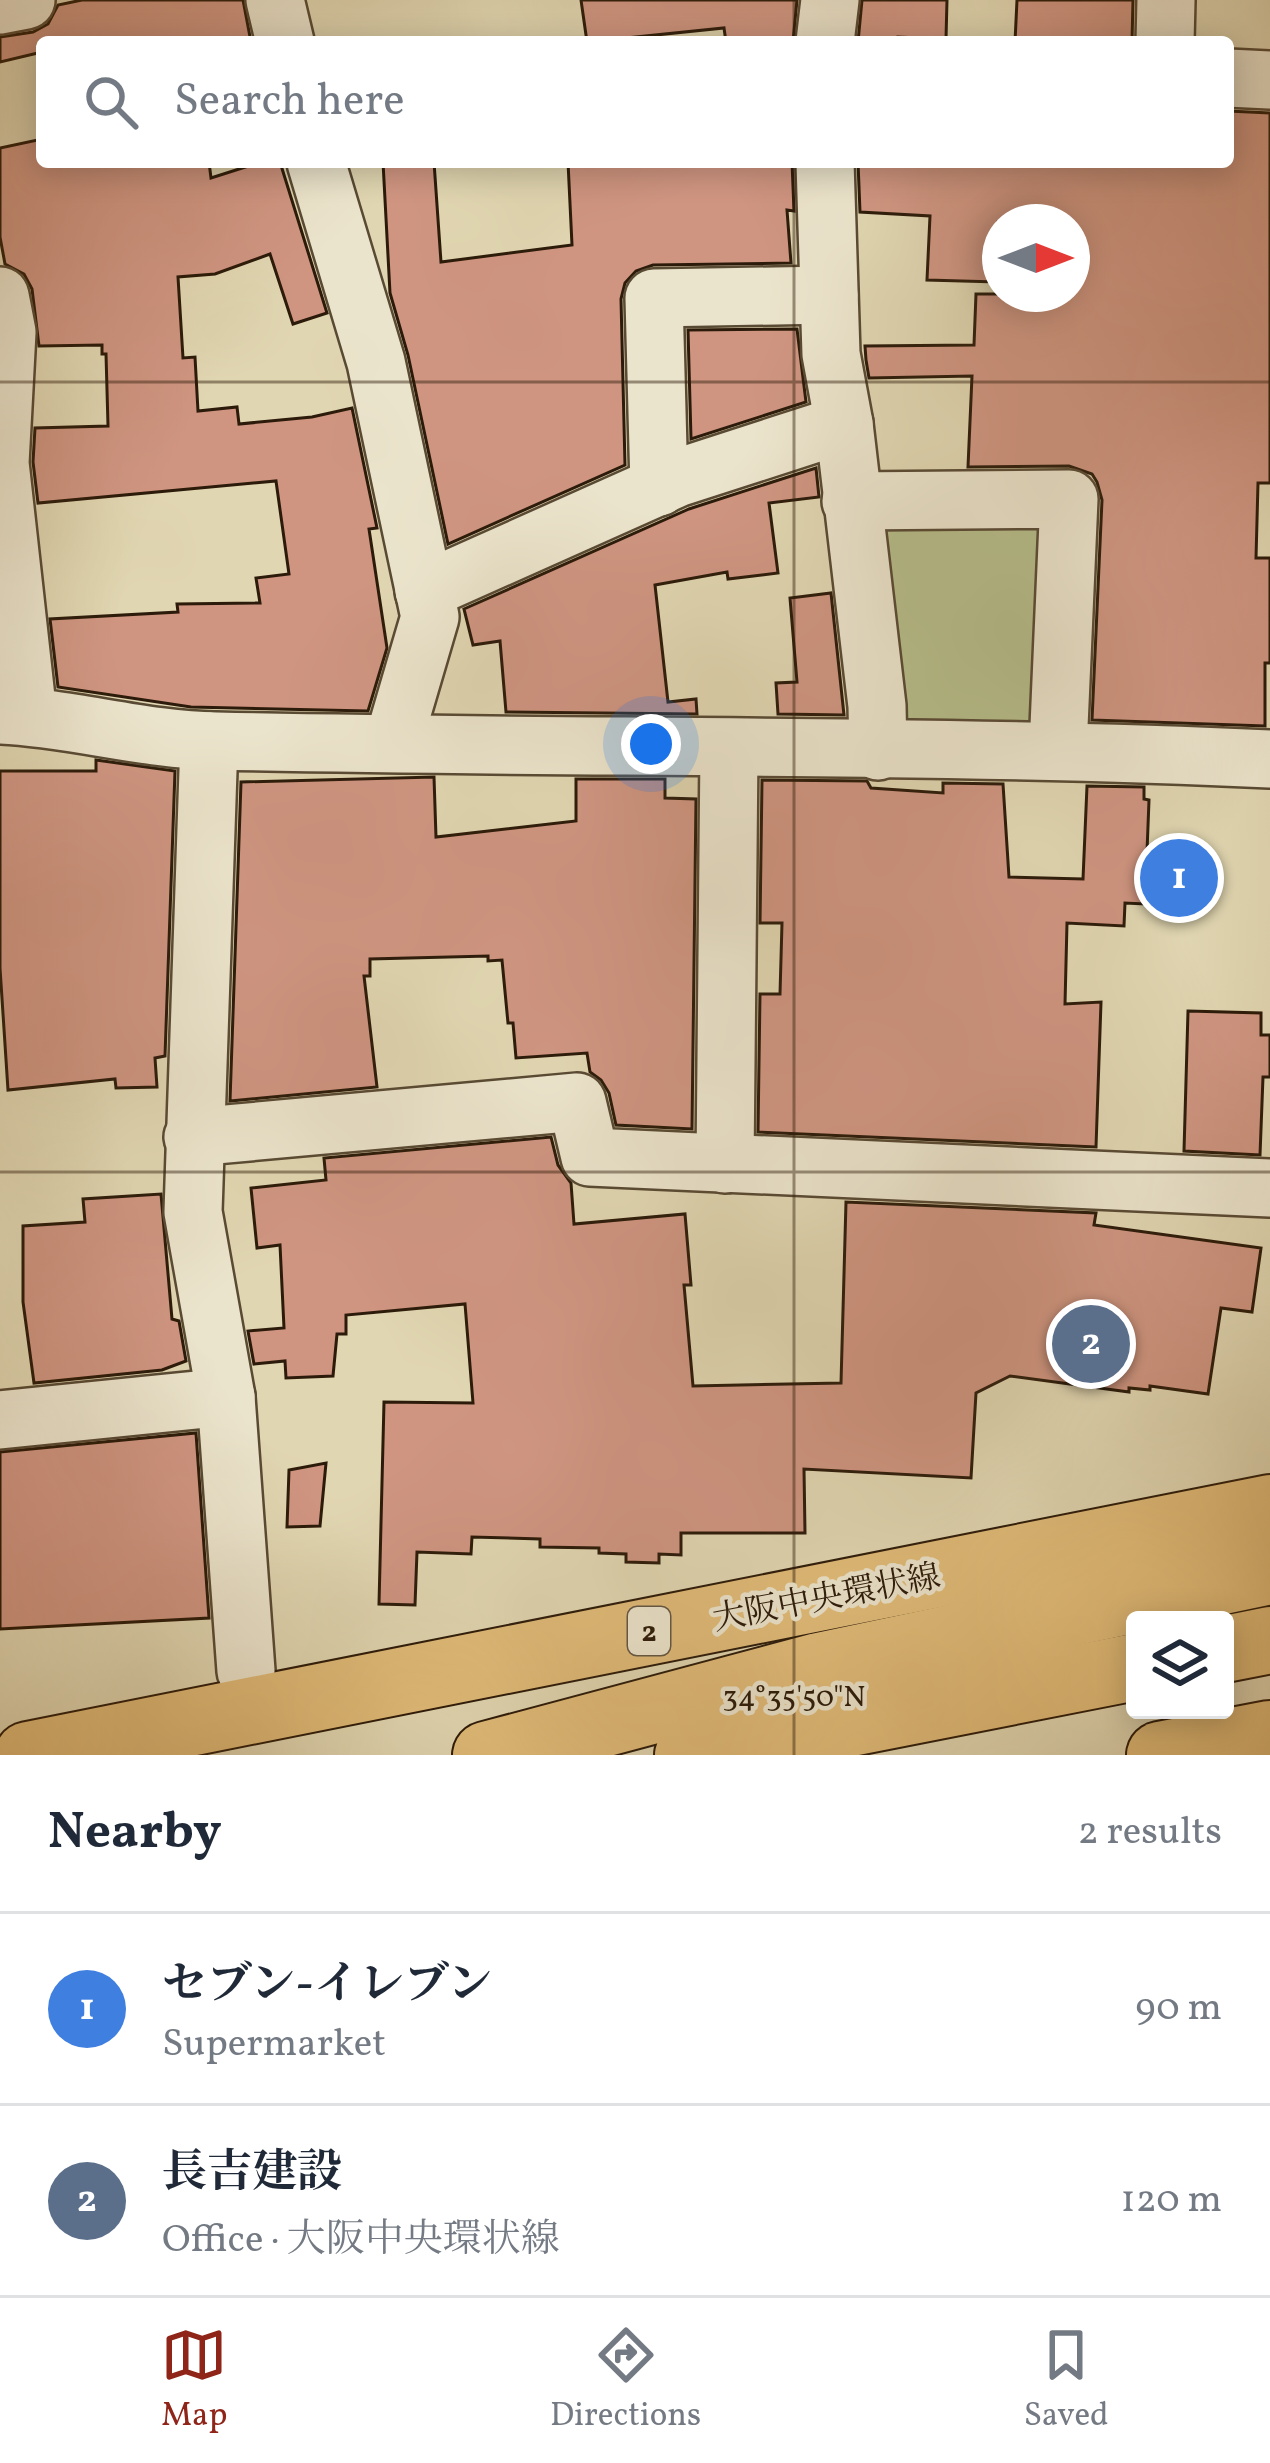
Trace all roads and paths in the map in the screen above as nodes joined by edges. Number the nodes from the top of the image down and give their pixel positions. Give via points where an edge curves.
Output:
1 (26, 0) edge
2 (274, 0) edge
3 (830, 0) edge
4 (1166, 0) edge
5 (0, 5) edge
6 (283, 36) edge
7 (826, 36) edge
8 (1165, 36) edge
9 (1234, 78) edge
10 (1270, 80) edge
11 (318, 168) edge
12 (825, 168) edge
13 (829, 295) junction
14 (0, 296) edge
15 (844, 424) junction
16 (659, 487) junction
17 (851, 501) junction
18 (424, 591) junction
19 (14, 716) edge
20 (209, 741) junction
21 (392, 743) junction
22 (729, 749) junction
23 (1058, 749) junction
24 (878, 751) junction
25 (1270, 759) edge
26 (193, 1137) junction
27 (724, 1164) junction
28 (1270, 1188) edge
29 (226, 1397) junction
30 (0, 1420) edge
31 (1270, 1508) edge
32 (1270, 1571) edge
33 (1270, 1640) edge
34 (1234, 1647) edge
35 (548, 1652) junction
36 (1126, 1669) edge
37 (246, 1671) junction
38 (0, 1720) edge
39 (1270, 1734) edge
40 (28, 1755) edge
41 (486, 1755) edge
42 (688, 1755) edge
43 (1160, 1755) edge

1 - 5 street
2 - 6 street
3 - 7 street
4 - 8 street
9 - 10 street
11 - 18 street via 376,362
12 - 13 street
13 - 15 street
13 - 16 street via 654,298
14 - 19 street
15 - 16 street
15 - 17 street
16 - 18 street
17 - 23 street via 1069,499
17 - 24 street
18 - 21 street via 430,617
19 - 20 street
20 - 21 street
20 - 26 street
21 - 22 street
22 - 24 street
22 - 27 street
23 - 24 street
23 - 25 street
26 - 27 street via 578,1102 590,1157
26 - 29 street via 193,1212
27 - 28 street
29 - 30 street
29 - 37 street
31 - 35 main road, 大阪中央環状線 / 2
32 - 41 main road via 819,1666
33 - 34 main road
35 - 37 main road via 314,1658
35 - 40 main road, 大阪中央環状線 / 2
36 - 42 main road
37 - 38 main road
39 - 43 main road

